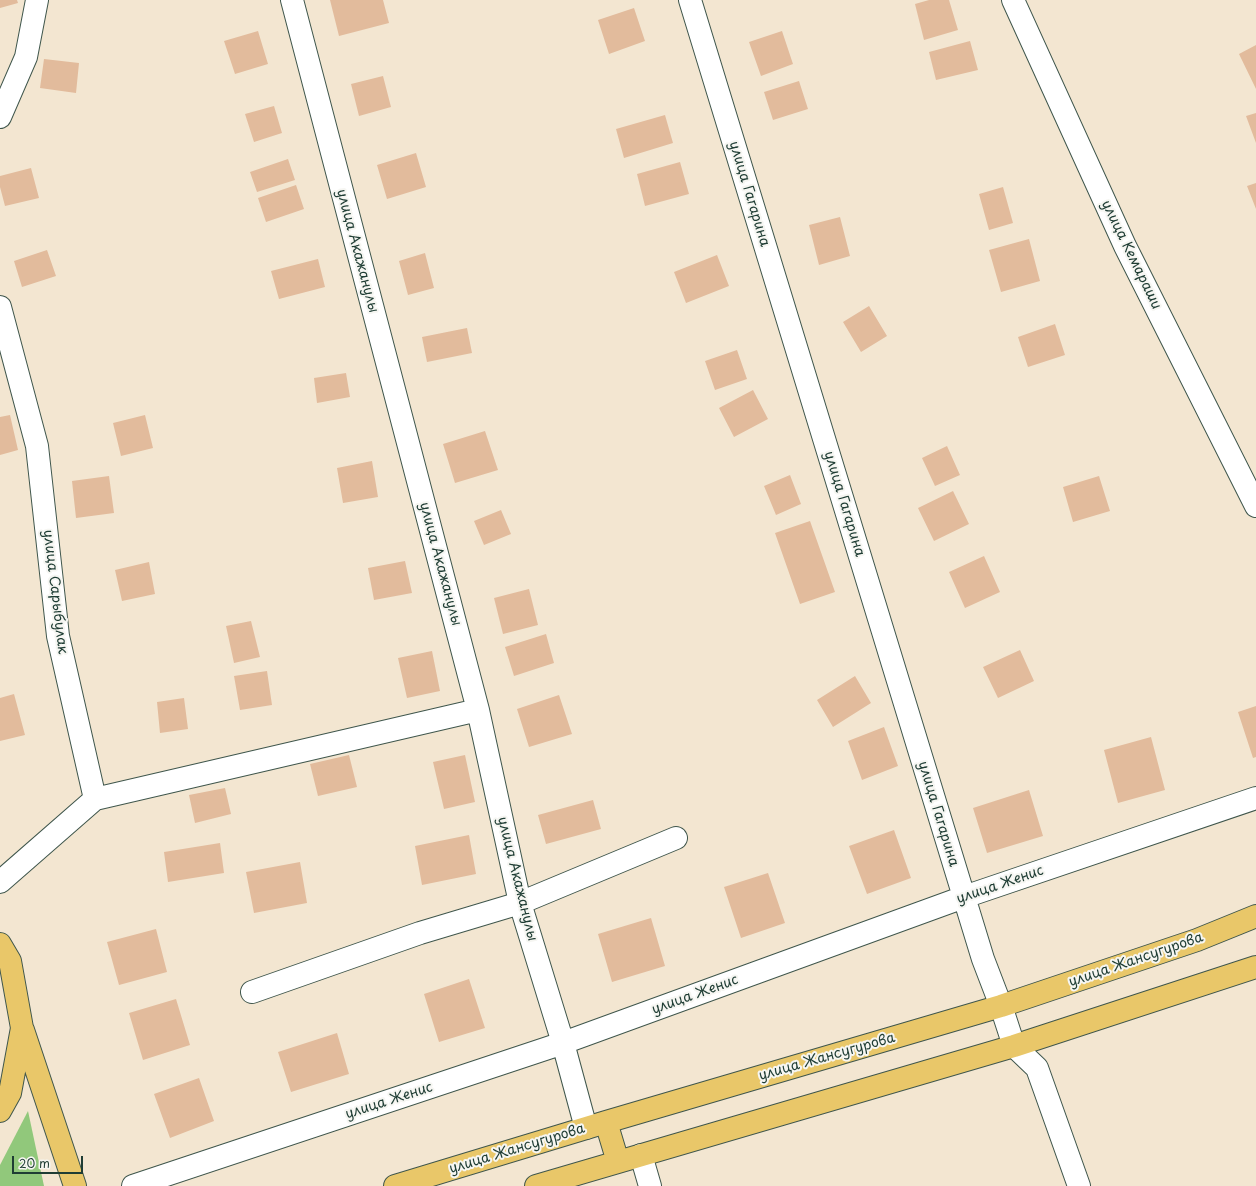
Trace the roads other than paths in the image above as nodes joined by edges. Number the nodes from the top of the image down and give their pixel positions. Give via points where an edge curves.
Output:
1 (37, 0) edge
2 (292, 0) edge
3 (690, 0) edge
4 (1014, 0) edge
5 (0, 117) edge
6 (0, 308) edge
7 (1256, 506) edge
8 (478, 710) junction
9 (1256, 798) edge
10 (95, 799) junction
11 (676, 838) dead end
12 (0, 882) edge
13 (964, 897) junction
14 (520, 904) junction
15 (1256, 916) edge
16 (0, 944) edge
17 (1256, 967) edge
18 (252, 992) dead end
19 (1001, 1006) junction
20 (22, 1028) junction
21 (563, 1043) junction
22 (1014, 1046) junction
23 (0, 1111) edge
24 (606, 1122) junction
25 (586, 1128) junction
26 (641, 1156) junction
27 (618, 1162) junction
28 (74, 1186) edge
29 (133, 1186) edge
30 (395, 1186) edge
31 (536, 1186) edge
32 (650, 1186) edge
33 (1078, 1186) edge

1 - 5 street via 26,57
2 - 8 street, улица Акажанулы
3 - 13 street, улица Гагарина
4 - 7 street, улица Кемараши via 1125,246
6 - 10 street, улица Сарыбулак via 37,446 58,636
8 - 10 street
8 - 14 street, улица Акажанулы
9 - 13 street, улица Женис
10 - 12 street
11 - 14 street
13 - 19 street, улица Гагарина
13 - 21 street, улица Женис
14 - 18 street via 420,933
14 - 21 street, улица Акажанулы
15 - 19 main road, улица Жансугурова via 1197,940
16 - 20 main road via 10,961
17 - 22 main road
19 - 22 street, улица Гагарина
19 - 24 main road, улица Жансугурова
20 - 23 main road via 10,1093
20 - 28 main road
21 - 25 street, улица Акажанулы
21 - 29 street, улица Женис
22 - 26 main road
22 - 33 street via 1037,1068
24 - 25 main road, улица Жансугурова
24 - 27 main road
25 - 30 main road, улица Жансугурова
26 - 27 main road
26 - 32 street
27 - 31 main road

